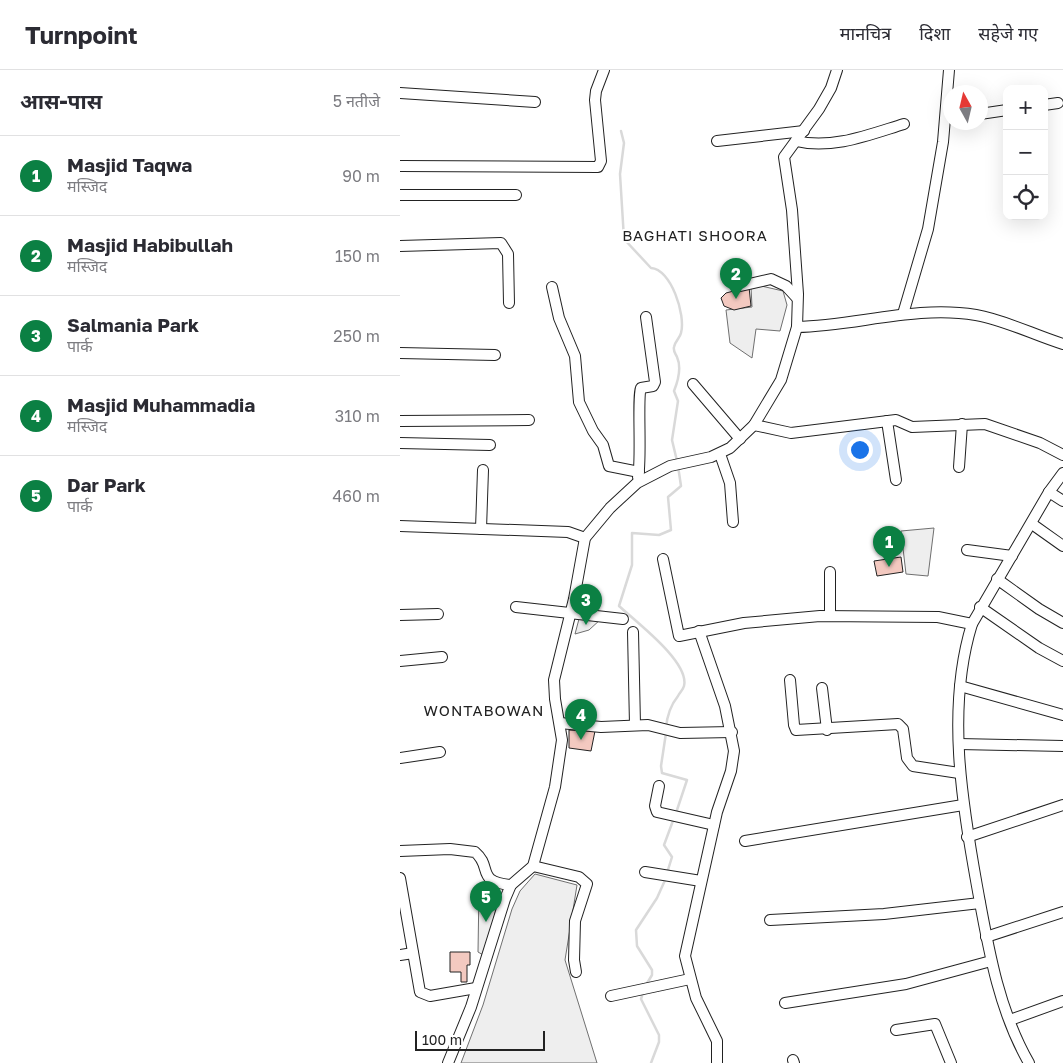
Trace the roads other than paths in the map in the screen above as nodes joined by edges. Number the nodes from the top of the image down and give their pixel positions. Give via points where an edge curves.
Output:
1 (604, 70) edge
2 (836, 70) edge
3 (949, 70) edge
4 (948, 85) edge
5 (400, 93) edge
6 (535, 102) dead end
7 (1058, 103) dead end
8 (1048, 104) edge
9 (1003, 111) edge
10 (988, 113) edge
11 (904, 124) dead end
12 (945, 130) edge
13 (804, 131) junction
14 (717, 141) dead end
15 (796, 141) junction
16 (400, 166) edge
17 (400, 195) edge
18 (516, 195) dead end
19 (400, 246) edge
20 (732, 272) dead end
21 (552, 287) dead end
22 (798, 298) junction
23 (509, 303) dead end
24 (903, 314) junction
25 (646, 317) dead end
26 (797, 326) junction
27 (1063, 344) edge
28 (400, 354) edge
29 (495, 355) dead end
30 (693, 384) dead end
31 (529, 420) dead end
32 (400, 421) edge
33 (887, 421) junction
34 (962, 424) junction
35 (754, 425) junction
36 (740, 439) junction
37 (400, 443) edge
38 (490, 445) dead end
39 (720, 454) junction
40 (1063, 455) edge
41 (959, 467) dead end
42 (483, 470) dead end
43 (639, 472) junction
44 (1063, 473) edge
45 (896, 480) dead end
46 (637, 483) junction
47 (1049, 492) junction
48 (1063, 501) edge
49 (733, 522) dead end
50 (1032, 524) junction
51 (400, 526) edge
52 (480, 529) junction
53 (585, 538) junction
54 (1063, 546) edge
55 (967, 550) dead end
56 (1012, 556) junction
57 (663, 559) dead end
58 (830, 572) dead end
59 (998, 579) junction
60 (516, 607) dead end
61 (980, 608) junction
62 (570, 613) junction
63 (438, 614) dead end
64 (400, 616) edge
65 (830, 616) junction
66 (623, 619) dead end
67 (1063, 623) edge
68 (972, 624) junction
69 (699, 631) junction
70 (633, 632) dead end
71 (442, 657) dead end
72 (400, 661) edge
73 (1063, 661) edge
74 (790, 680) dead end
75 (960, 686) junction
76 (822, 688) dead end
77 (1063, 715) edge
78 (560, 724) junction
79 (635, 724) junction
80 (827, 730) junction
81 (732, 732) junction
82 (959, 744) junction
83 (1063, 746) edge
84 (440, 752) dead end
85 (400, 758) edge
86 (959, 773) junction
87 (660, 786) dead end
88 (962, 805) junction
89 (1063, 805) edge
90 (714, 825) junction
91 (967, 837) junction
92 (745, 841) dead end
93 (400, 851) edge
94 (533, 866) junction
95 (645, 872) dead end
96 (400, 878) edge
97 (701, 881) junction
98 (511, 885) junction
99 (980, 903) junction
100 (1063, 912) edge
101 (770, 920) dead end
102 (986, 937) junction
103 (413, 954) junction
104 (400, 955) edge
105 (991, 961) junction
106 (576, 972) dead end
107 (690, 979) junction
108 (476, 988) junction
109 (611, 996) dead end
110 (1063, 1001) edge
111 (786, 1003) dead end
112 (1010, 1020) junction
113 (896, 1030) dead end
114 (448, 1063) edge
115 (716, 1063) edge
116 (951, 1063) edge
117 (1029, 1063) edge

1 - 16 street via 595,100 601,161 598,167
2 - 13 street via 831,88
3 - 4 street
5 - 6 street
7 - 8 street
9 - 10 street
11 - 15 street via 846,141 818,144
12 - 24 street via 926,241
13 - 14 street
13 - 15 street
15 - 22 street via 787,151 784,163 792,210
17 - 18 street
19 - 23 street via 502,243 508,254
20 - 22 street via 736,287 770,279 786,286
21 - 43 street via 559,318 575,356 576,392 581,410 603,445 609,466
22 - 26 street
24 - 26 street
24 - 27 street via 977,316
25 - 43 street via 655,382 653,386 641,388 639,394
26 - 35 street via 781,380
28 - 29 street
30 - 36 street
31 - 32 street
33 - 34 street via 902,421 912,427
33 - 35 street via 791,433
33 - 45 street
34 - 40 street via 1002,428
34 - 41 street
35 - 36 street
36 - 39 street
37 - 38 street
39 - 46 street via 678,465
39 - 49 street via 730,483
42 - 52 street
43 - 46 street
44 - 47 street
46 - 53 street
47 - 48 street
47 - 50 street
50 - 54 street
50 - 56 street
51 - 52 street
52 - 53 street via 568,532
53 - 62 street
55 - 56 street
56 - 59 street
57 - 69 street via 677,634 682,636
58 - 65 street
59 - 61 street
59 - 67 street
60 - 62 street
61 - 68 street
61 - 73 street
62 - 66 street
62 - 78 street via 554,680
63 - 64 street
65 - 68 street via 938,618
65 - 69 street via 744,623
68 - 75 street via 965,646
69 - 81 street
70 - 79 street
71 - 72 street
74 - 80 street via 796,730
75 - 77 street
75 - 82 street
76 - 80 street
78 - 79 street
78 - 94 street via 560,762
79 - 81 street via 666,730
80 - 86 street via 898,724 903,729 907,758 913,766
81 - 90 street via 734,760
82 - 83 street
82 - 86 street
84 - 85 street
86 - 88 street
87 - 90 street via 655,809
88 - 91 street
88 - 92 street
89 - 91 street
90 - 97 street
91 - 99 street
93 - 98 street via 450,849 475,852 493,882
94 - 98 street
94 - 106 street via 580,877 587,884 575,921
95 - 97 street
96 - 103 street
97 - 107 street via 686,946
98 - 108 street
99 - 101 street via 884,914
99 - 102 street
100 - 102 street
102 - 105 street
103 - 104 street
103 - 108 street via 419,988 424,995
105 - 111 street via 906,984
105 - 112 street
107 - 109 street
107 - 115 street via 717,1041
108 - 114 street
110 - 112 street
112 - 117 street
113 - 116 street via 935,1024

